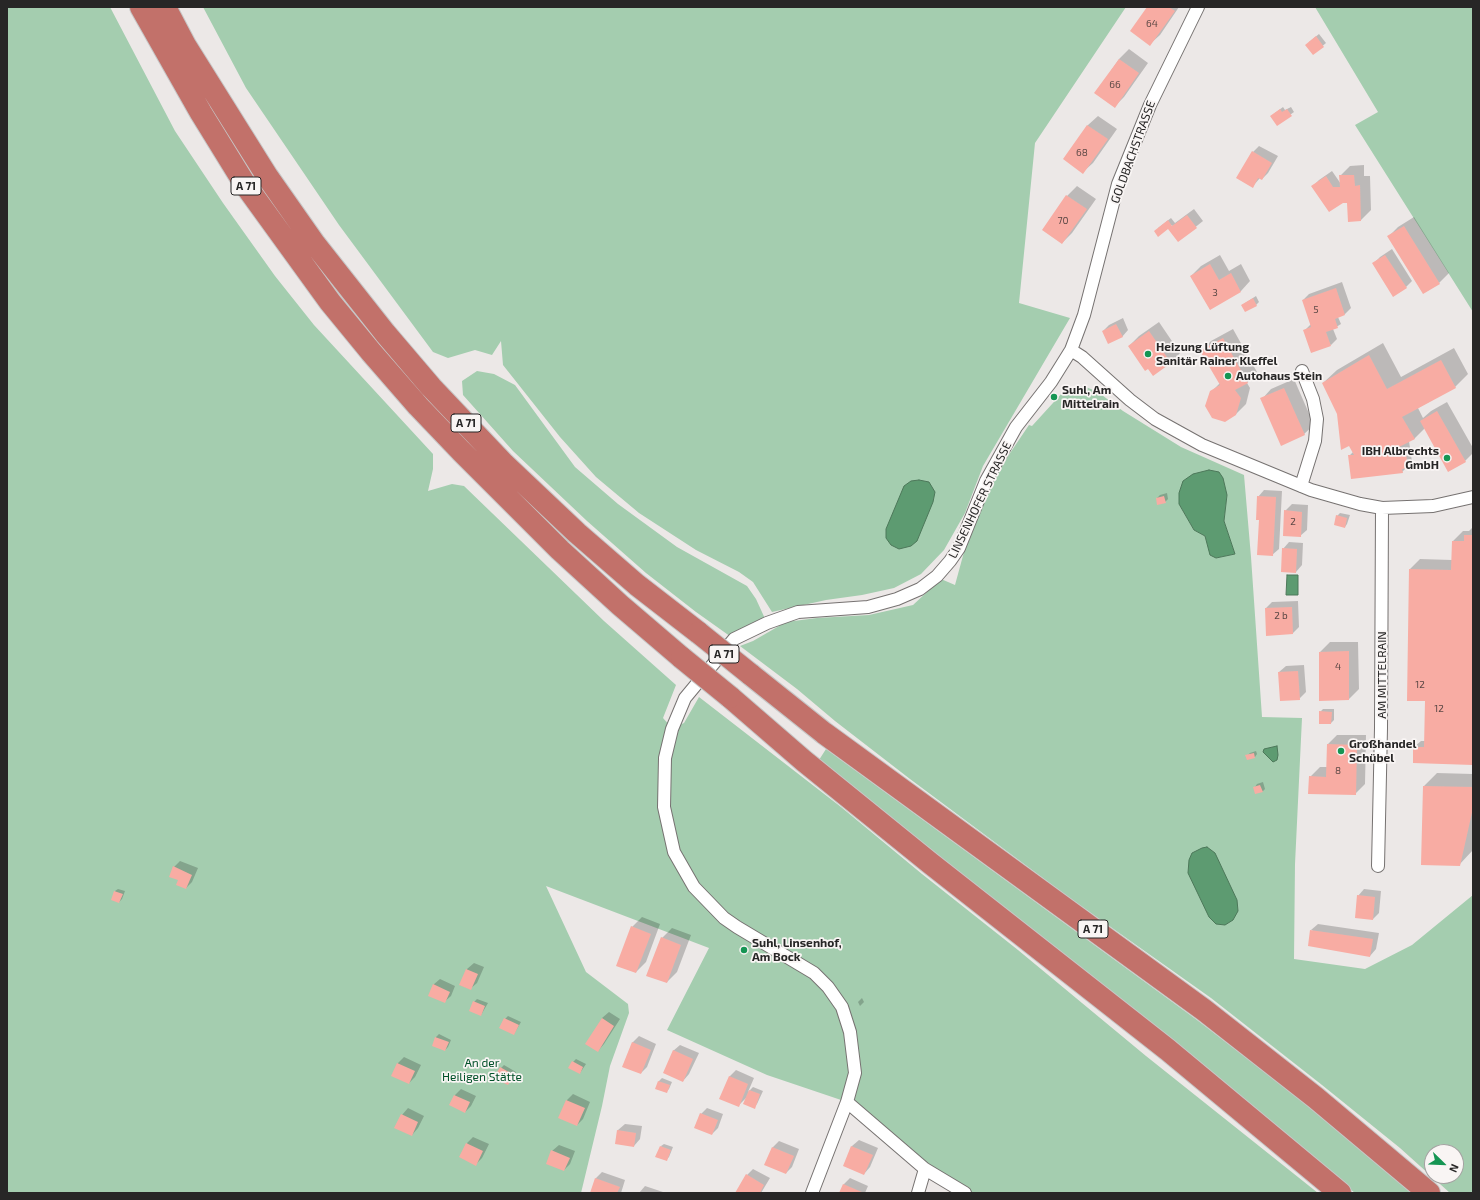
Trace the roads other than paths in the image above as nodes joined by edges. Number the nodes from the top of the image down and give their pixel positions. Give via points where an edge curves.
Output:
1 (142, 7) edge
2 (165, 7) edge
3 (1198, 7) edge
4 (1071, 350) junction
5 (1302, 371) dead end
6 (1302, 486) junction
7 (1473, 497) edge
8 (1382, 508) junction
9 (1378, 866) dead end
10 (847, 1102) junction
11 (925, 1169) junction
12 (812, 1193) edge
13 (918, 1193) edge
14 (966, 1193) edge
15 (1340, 1193) edge
16 (1429, 1193) edge

1 - 15 highway, A 71, bridge via 246,186 330,302 418,406 560,550 620,605 804,761 1168,1050
2 - 16 highway, A 71, bridge via 185,45 267,176 314,243 431,387 546,504 637,585 824,733 1204,1010 1316,1098
3 - 4 street, GOLDBACHSTRASSE via 1150,105 1118,184 1084,315
4 - 6 street via 1155,419 1202,445
4 - 10 street, LINSENHOFER STRASSE via 1051,382 1016,428 986,481 959,548 936,576 920,589 897,599 868,607 798,612 734,639 685,698 672,728 665,758 664,808 674,852 694,887 724,918 814,973 842,1007 850,1032 855,1073
5 - 6 street via 1313,399 1316,419 1315,441
6 - 8 street
7 - 8 street via 1433,506
8 - 9 street, AM MITTELRAIN
10 - 11 street
10 - 12 street, LINSENHOFER STRASSE
11 - 13 street
11 - 14 street

